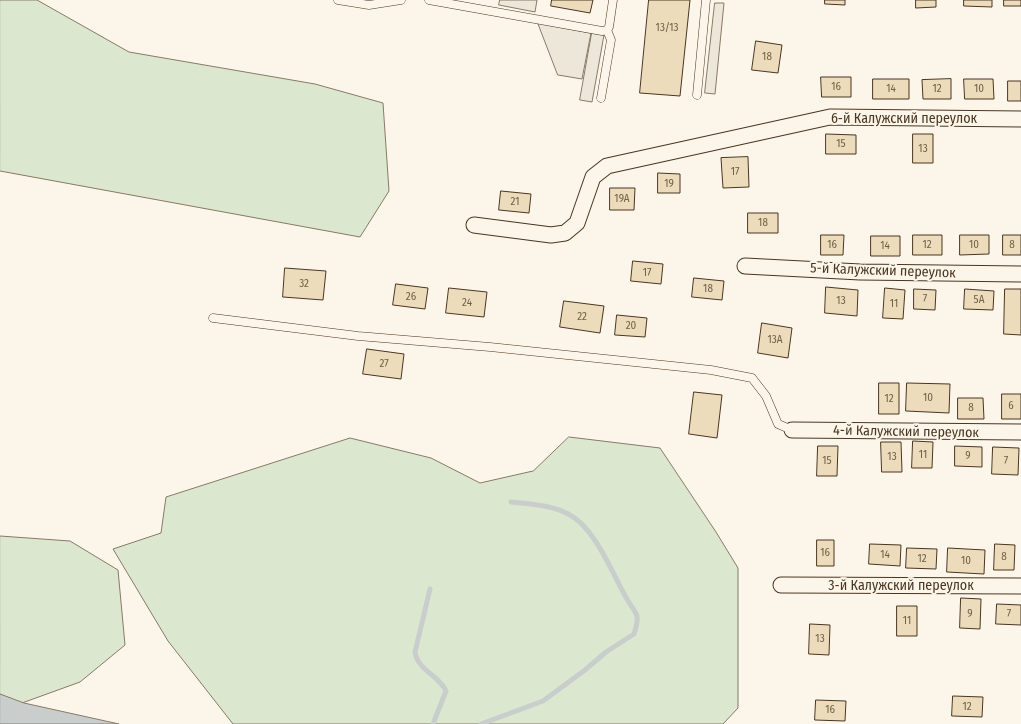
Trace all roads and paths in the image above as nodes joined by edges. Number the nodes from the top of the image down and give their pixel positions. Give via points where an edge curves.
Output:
1 (338, 0) edge
2 (401, 0) edge
3 (429, 0) edge
4 (613, 0) edge
5 (706, 0) edge
6 (381, 2) edge
7 (607, 30) junction
8 (697, 95) dead end
9 (600, 98) dead end
10 (1021, 119) edge
11 (474, 225) dead end
12 (745, 266) dead end
13 (1021, 274) edge
14 (213, 318) dead end
15 (792, 430) joint
16 (1021, 432) edge
17 (781, 585) dead end
18 (1021, 586) edge

1 - 6 lane via 369,5
2 - 6 lane
3 - 7 lane
4 - 7 lane
5 - 8 lane
7 - 9 lane via 611,40
10 - 11 street, 6-й Калужский переулок via 830,117 607,166 593,177 577,223 565,234
12 - 13 street, 5-й Калужский переулок via 860,272
14 - 15 lane via 358,336 490,346 711,370 752,378 766,396 778,424
15 - 16 street, 4-й Калужский переулок
17 - 18 street, 3-й Калужский переулок

